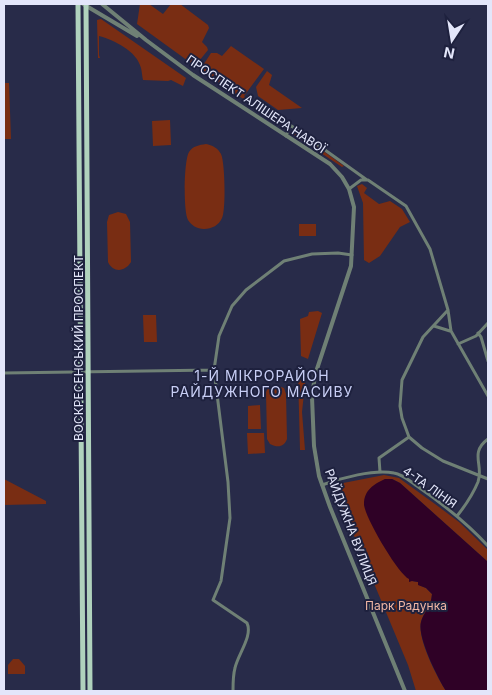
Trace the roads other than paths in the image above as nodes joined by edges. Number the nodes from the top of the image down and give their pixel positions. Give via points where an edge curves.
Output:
1 (78, 4) edge
2 (85, 4) edge
3 (102, 4) edge
4 (146, 40) junction
5 (286, 136) junction
6 (368, 180) junction
7 (349, 189) junction
8 (352, 255) junction
9 (448, 310) junction
10 (488, 323) edge
11 (434, 326) junction
12 (450, 331) junction
13 (478, 333) junction
14 (458, 344) junction
15 (488, 360) edge
16 (214, 370) junction
17 (81, 372) junction
18 (88, 372) junction
19 (4, 373) edge
20 (488, 396) edge
21 (409, 437) junction
22 (488, 440) edge
23 (380, 472) junction
24 (479, 475) junction
25 (488, 479) edge
26 (322, 485) junction
27 (457, 516) junction
28 (488, 546) edge
29 (83, 691) edge
30 (90, 691) edge
31 (233, 691) edge
32 (405, 691) edge

1 - 17 main road, ВОСКРЕСЕНСЬКИЙ ПРОСПЕКТ
2 - 4 street, ПРОСПЕКТ АЛІШЕРА НАВОЇ
2 - 18 main road, ВОСКРЕСЕНСЬКИЙ ПРОСПЕКТ
3 - 4 street, ПРОСПЕКТ АЛІШЕРА НАВОЇ
4 - 5 street, ПРОСПЕКТ АЛІШЕРА НАВОЇ
5 - 6 street via 290,124
5 - 7 street, ПРОСПЕКТ АЛІШЕРА НАВОЇ via 330,164
6 - 7 street via 361,180
6 - 9 street via 406,206 430,249
7 - 8 street, РАЙДУЖНА ВУЛИЦЯ via 354,207
8 - 16 street via 312,254 284,261 246,290 232,306 219,336
8 - 26 street, РАЙДУЖНА ВУЛИЦЯ via 314,382 312,422
9 - 11 street
9 - 12 street
10 - 13 street
11 - 12 street
11 - 21 street via 423,337 402,380 400,406
12 - 14 street
13 - 14 street
13 - 15 street
14 - 20 street
16 - 18 street
16 - 31 street via 230,518 221,581 213,600 249,626 234,669
17 - 18 street
17 - 19 street
17 - 29 main road, ВОСКРЕСЕНСЬКИЙ ПРОСПЕКТ
18 - 30 main road, ВОСКРЕСЕНСЬКИЙ ПРОСПЕКТ
21 - 23 street via 379,458
21 - 24 street via 443,461
22 - 24 street via 478,453
23 - 26 street, 4-ТА ЛІНІЯ
23 - 27 street, 4-ТА ЛІНІЯ via 400,475
24 - 25 street
24 - 27 street
26 - 32 street, РАЙДУЖНА ВУЛИЦЯ
27 - 28 street, 4-ТА ЛІНІЯ

